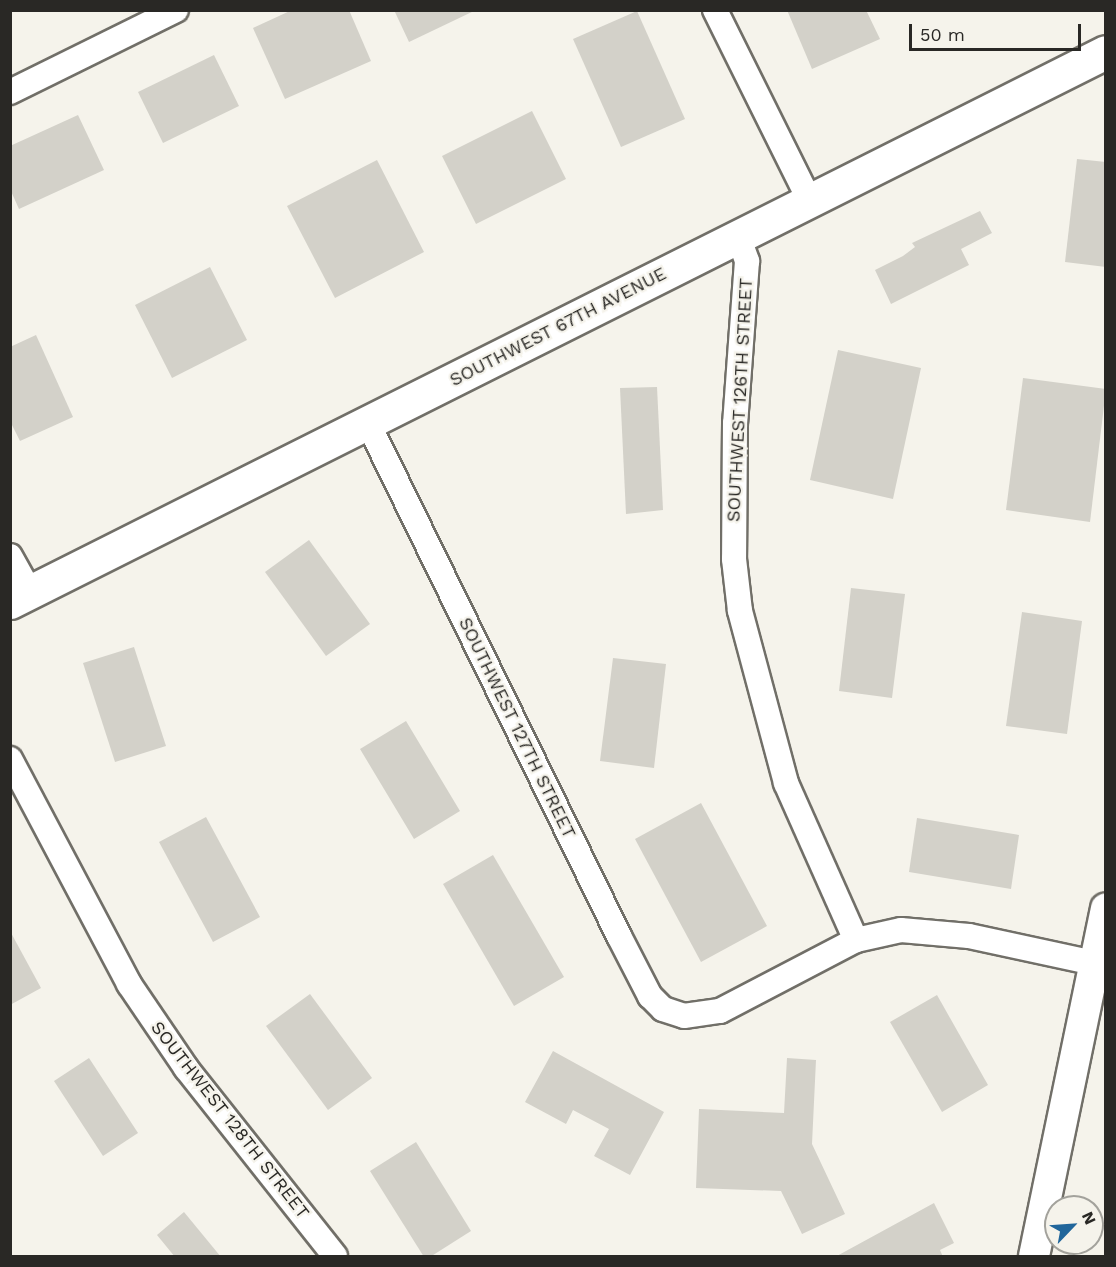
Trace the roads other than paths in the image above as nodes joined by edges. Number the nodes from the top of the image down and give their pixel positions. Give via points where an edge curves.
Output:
1 (715, 10) edge
2 (167, 13) edge
3 (1106, 52) edge
4 (10, 92) edge
5 (809, 199) junction
6 (738, 236) junction
7 (368, 423) junction
8 (10, 556) edge
9 (20, 597) edge
10 (10, 759) edge
11 (1106, 908) edge
12 (856, 940) junction
13 (1094, 963) junction
14 (334, 1257) edge
15 (1034, 1257) edge

1 - 5 street
2 - 4 street
3 - 5 main road, SOUTHWEST 67TH AVENUE
5 - 6 main road, SOUTHWEST 67TH AVENUE
6 - 7 main road, SOUTHWEST 67TH AVENUE
6 - 12 street, SOUTHWEST 126TH STREET via 747,261 735,423 734,559 740,611 786,783
7 - 9 main road, SOUTHWEST 67TH AVENUE
7 - 12 street, SOUTHWEST 127TH STREET via 642,981 663,1009 684,1016 732,1005
8 - 9 street
10 - 14 street, SOUTHWEST 128TH STREET via 135,993 186,1068
11 - 13 street
12 - 13 street via 901,930 939,931
13 - 15 street

